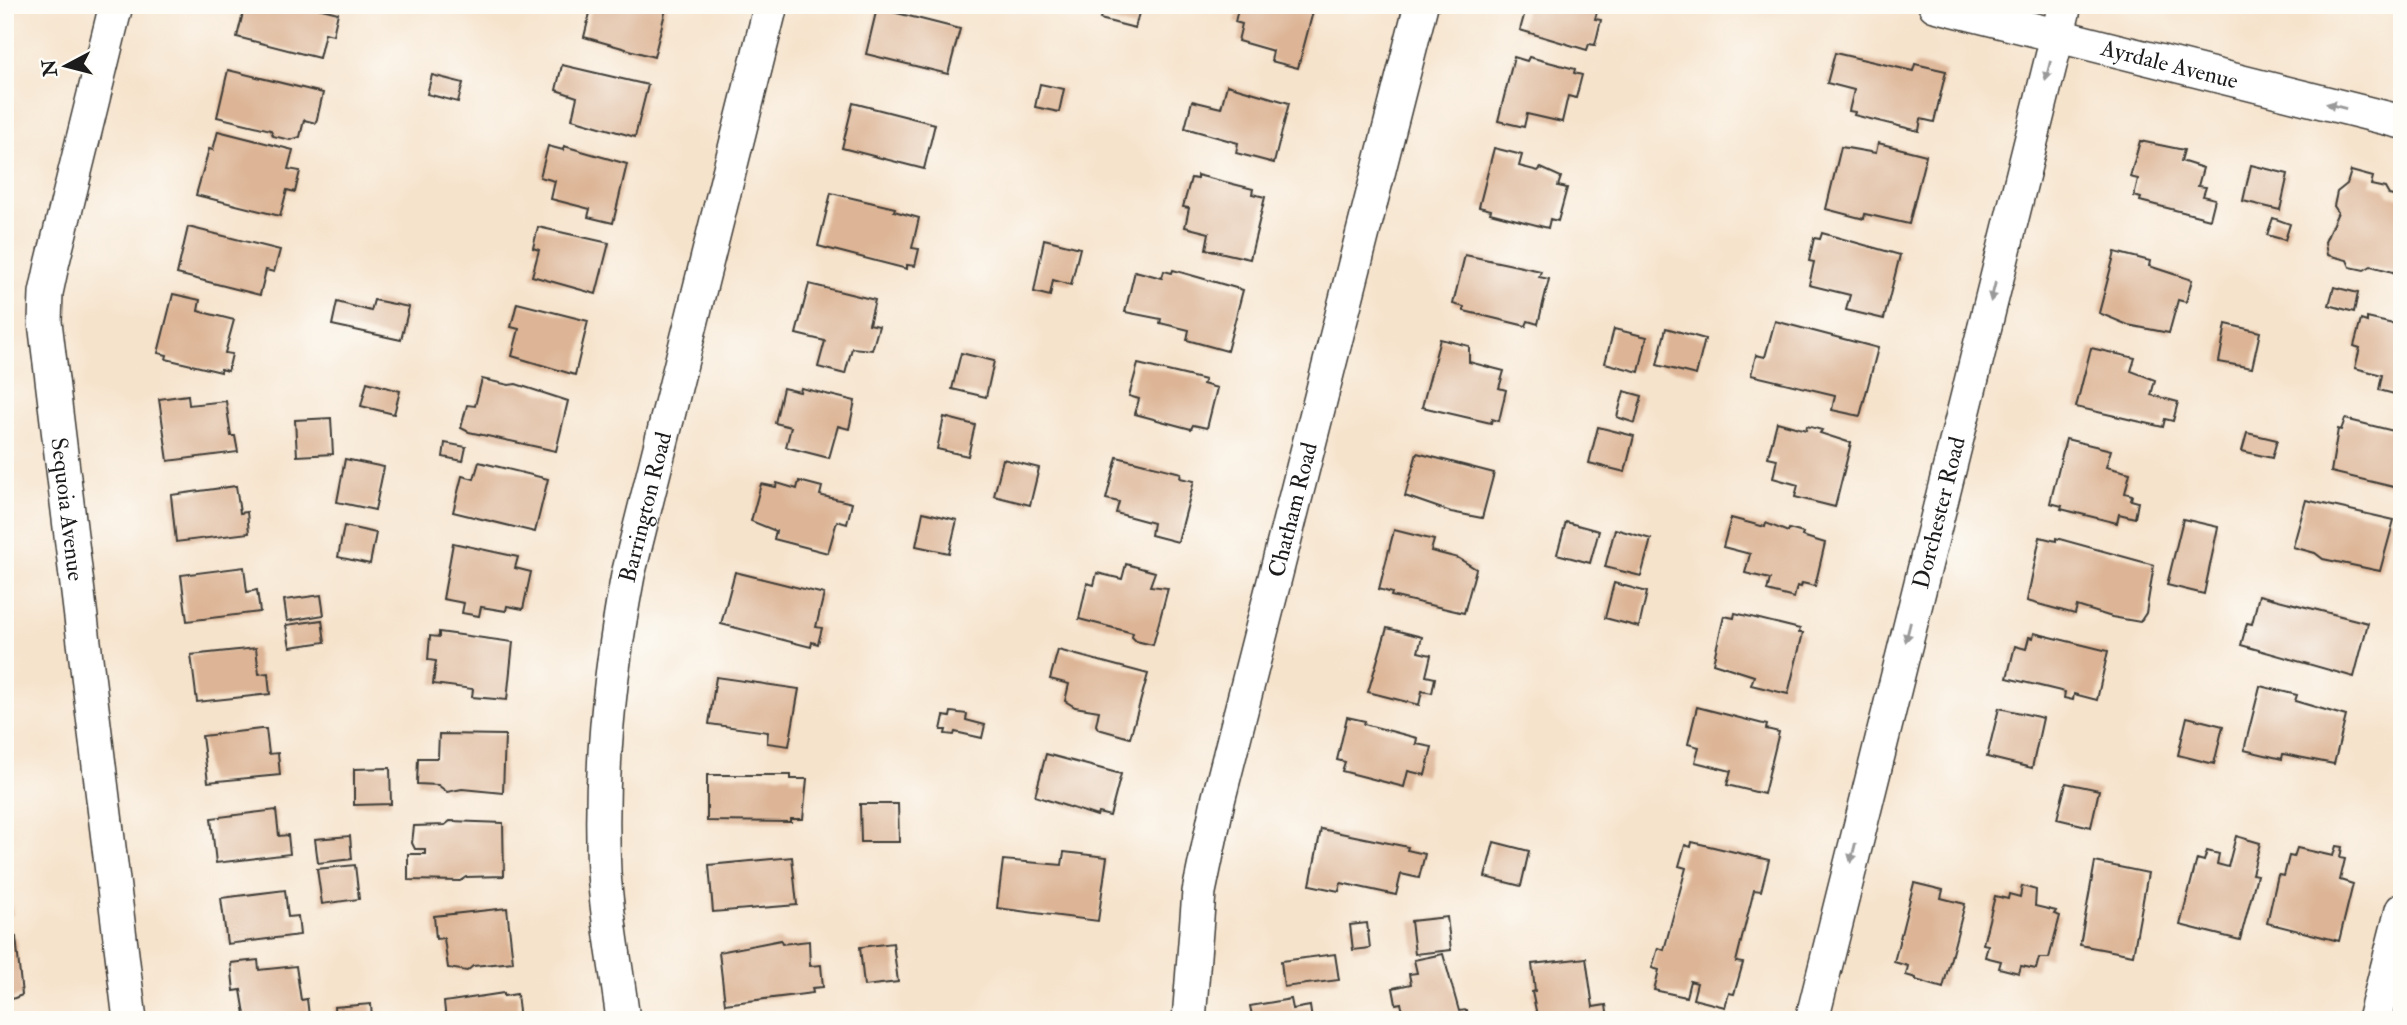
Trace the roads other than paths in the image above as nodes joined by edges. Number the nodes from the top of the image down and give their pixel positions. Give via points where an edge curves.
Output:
1 (116, 5) edge
2 (771, 5) edge
3 (1421, 5) edge
4 (1936, 5) edge
5 (2061, 21) edge
6 (2402, 122) edge
7 (2402, 911) edge
8 (130, 1020) edge
9 (623, 1020) edge
10 (1189, 1020) edge
11 (1812, 1020) edge
12 (2374, 1020) edge

1 - 8 street, Sequoia Avenue via 52,265 46,322
2 - 9 street, Barrington Road via 628,575 612,659 603,778 604,874
3 - 10 street, Chatham Road via 1218,801 1199,892
4 - 5 street, Ayrdale Avenue
6 -> 5 street, Ayrdale Avenue
5 -> 11 street, Dorchester Road
7 - 12 street

